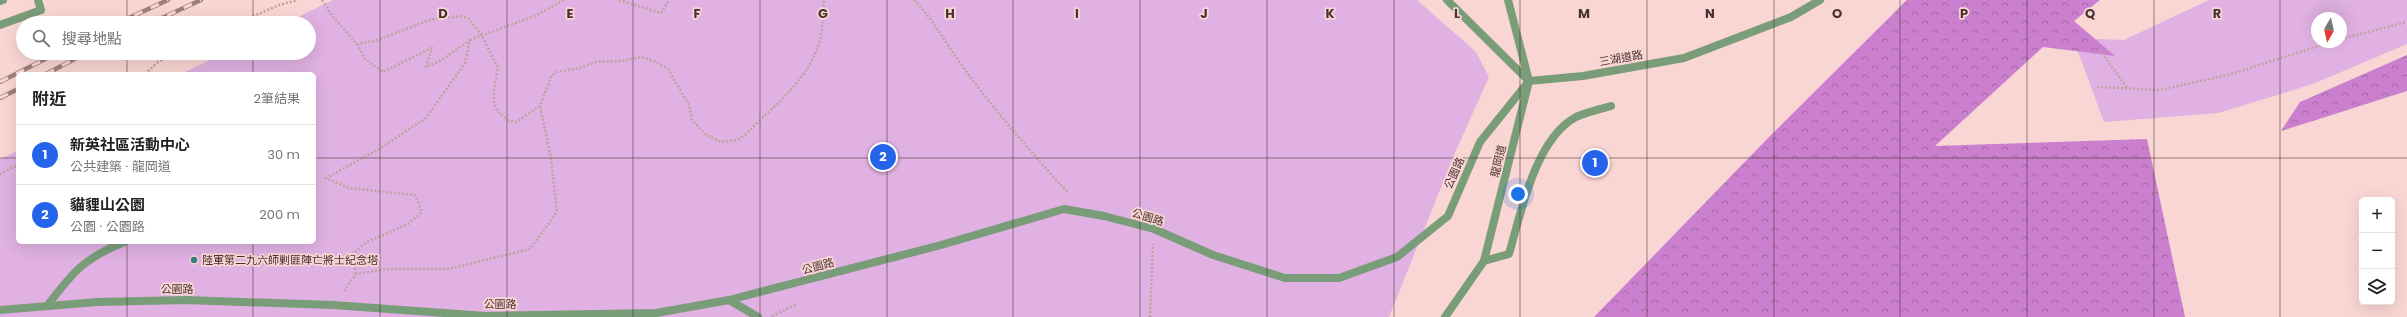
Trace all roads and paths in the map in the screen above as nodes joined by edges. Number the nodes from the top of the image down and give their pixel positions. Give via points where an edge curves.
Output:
1 (3, 0) edge
2 (38, 0) edge
3 (298, 0) edge
4 (322, 0) edge
5 (564, 0) edge
6 (619, 0) edge
7 (669, 0) edge
8 (824, 0) edge
9 (914, 0) edge
10 (1447, 0) edge
11 (1508, 0) edge
12 (1820, 0) edge
13 (0, 1) edge
14 (25, 16) edge
15 (254, 16) edge
16 (16, 19) edge
17 (2407, 22) edge
18 (0, 25) edge
19 (481, 34) junction
20 (2347, 37) edge
21 (470, 40) junction
22 (357, 44) junction
23 (2312, 48) edge
24 (2100, 50) dead end
25 (162, 60) edge
26 (147, 72) edge
27 (1529, 81) junction
28 (2097, 87) dead end
29 (2127, 88) junction
30 (540, 106) junction
31 (1611, 106) dead end
32 (16, 166) edge
33 (0, 174) edge
34 (1068, 193) dead end
35 (1154, 229) junction
36 (119, 244) edge
37 (1484, 261) junction
38 (356, 274) junction
39 (729, 300) junction
40 (797, 304) dead end
41 (333, 305) junction
42 (47, 306) junction
43 (0, 310) edge
44 (758, 317) edge
45 (769, 317) edge
46 (1150, 317) edge
47 (1445, 317) edge

1 - 13 street
2 - 14 street via 41,10
3 - 15 path
4 - 22 path
5 - 19 path via 537,15
6 - 7 path via 661,13
8 - 30 path via 820,39 802,76 776,107 737,140 721,142 706,135 692,120 689,105 668,70 654,60 641,57 596,62 557,72 552,75
9 - 34 path via 936,25 982,91
10 - 27 street
11 - 27 street, 龍岡道
12 - 27 street, 三湖道路 via 1790,17 1684,58 1583,76
16 - 18 street
17 - 20 path
19 - 21 path
19 - 22 path via 469,19 456,15 429,20 375,41
19 - 30 path via 498,68 494,103 498,112 509,121 516,122
21 - 22 path via 440,61 426,67 432,48 383,72 364,59
21 - 38 path via 465,63 426,118 380,149 326,178 349,188 414,195 422,212 408,224 367,242 352,254
23 - 29 path via 2228,75 2159,90
24 - 29 path
25 - 26 path
27 - 35 street, 公園路 via 1480,142 1448,216 1397,257 1339,278 1285,278 1213,255
27 - 37 street, 龍岡道
28 - 29 path
30 - 38 path via 551,158 557,212 530,249 449,269 388,269
31 - 37 street via 1576,118 1550,139 1529,186 1509,254
32 - 33 path
35 - 39 street, 公園路 via 1064,209 941,245
35 - 46 path
36 - 42 street via 97,253 72,274
37 - 47 street, 龍岡道
38 - 41 path
39 - 41 street, 公園路 via 656,312 486,316
39 - 44 street
40 - 45 path
41 - 42 street, 公園路 via 186,300
42 - 43 street, 公園路

